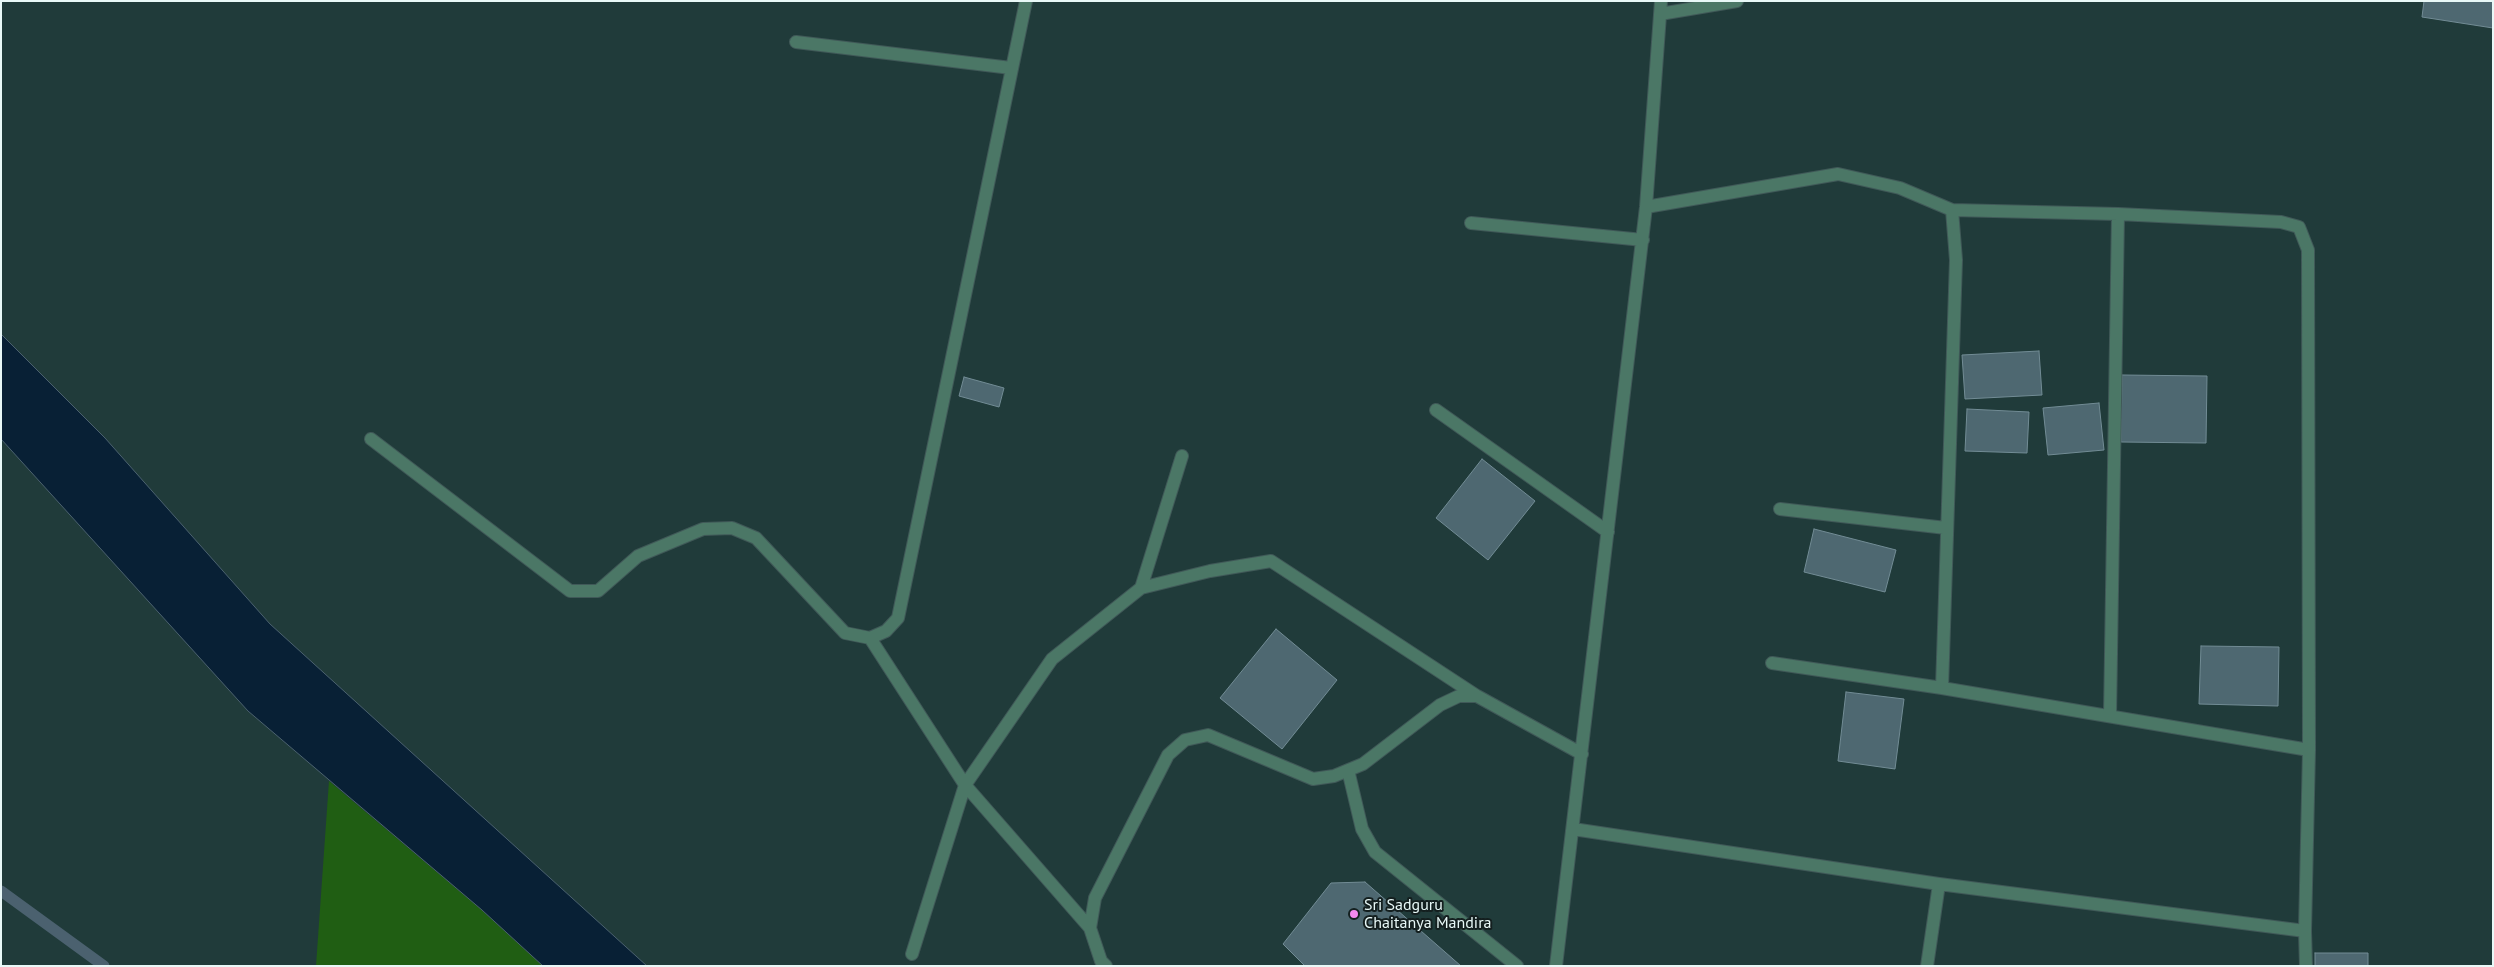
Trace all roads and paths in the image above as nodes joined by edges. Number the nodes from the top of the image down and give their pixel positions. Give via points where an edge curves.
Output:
1 (1026, 1) edge
2 (1661, 1) edge
3 (1738, 1) edge
4 (1660, 14) junction
5 (796, 42) dead end
6 (1011, 68) junction
7 (1646, 207) junction
8 (1952, 210) junction
9 (2118, 214) junction
10 (1471, 223) dead end
11 (1642, 240) junction
12 (1436, 410) dead end
13 (371, 439) dead end
14 (1182, 456) dead end
15 (1780, 509) dead end
16 (1946, 528) junction
17 (1608, 532) junction
18 (1141, 588) junction
19 (870, 638) junction
20 (1772, 663) dead end
21 (1942, 688) junction
22 (1477, 696) junction
23 (2110, 716) junction
24 (2309, 750) junction
25 (1582, 754) junction
26 (1348, 770) junction
27 (965, 785) junction
28 (1573, 829) junction
29 (1939, 884) junction
30 (1090, 928) junction
31 (2305, 932) junction
32 (912, 954) dead end
33 (1106, 966) edge
34 (1517, 966) edge
35 (1556, 966) edge
36 (1927, 966) edge
37 (2306, 966) edge

1 - 6 street
2 - 4 street
3 - 4 street
4 - 7 street
5 - 6 street
6 - 19 street via 898,618 886,631
7 - 8 street via 1838,174 1900,188
7 - 11 street
8 - 9 street
8 - 16 street via 1956,260
9 - 23 street
9 - 24 street via 2281,222 2299,227 2308,250
10 - 11 street
11 - 17 street
12 - 17 street
13 - 19 street via 570,591 598,592 638,556 703,529 732,528 756,538 845,633
14 - 18 street
15 - 16 street
16 - 21 street
17 - 25 street
18 - 22 street via 1210,571 1271,561
18 - 27 street via 1052,659
19 - 27 street
20 - 21 street
21 - 23 street
22 - 25 street
22 - 26 street via 1459,696 1440,704 1363,764
23 - 24 street
24 - 31 street
25 - 28 street
26 - 30 street via 1313,779 1208,735 1185,740 1168,755 1095,898
26 - 34 street via 1362,829 1376,852
27 - 30 street
27 - 32 street
28 - 29 street
28 - 35 street
29 - 31 street
29 - 36 street
30 - 33 street via 1101,961
31 - 37 street

